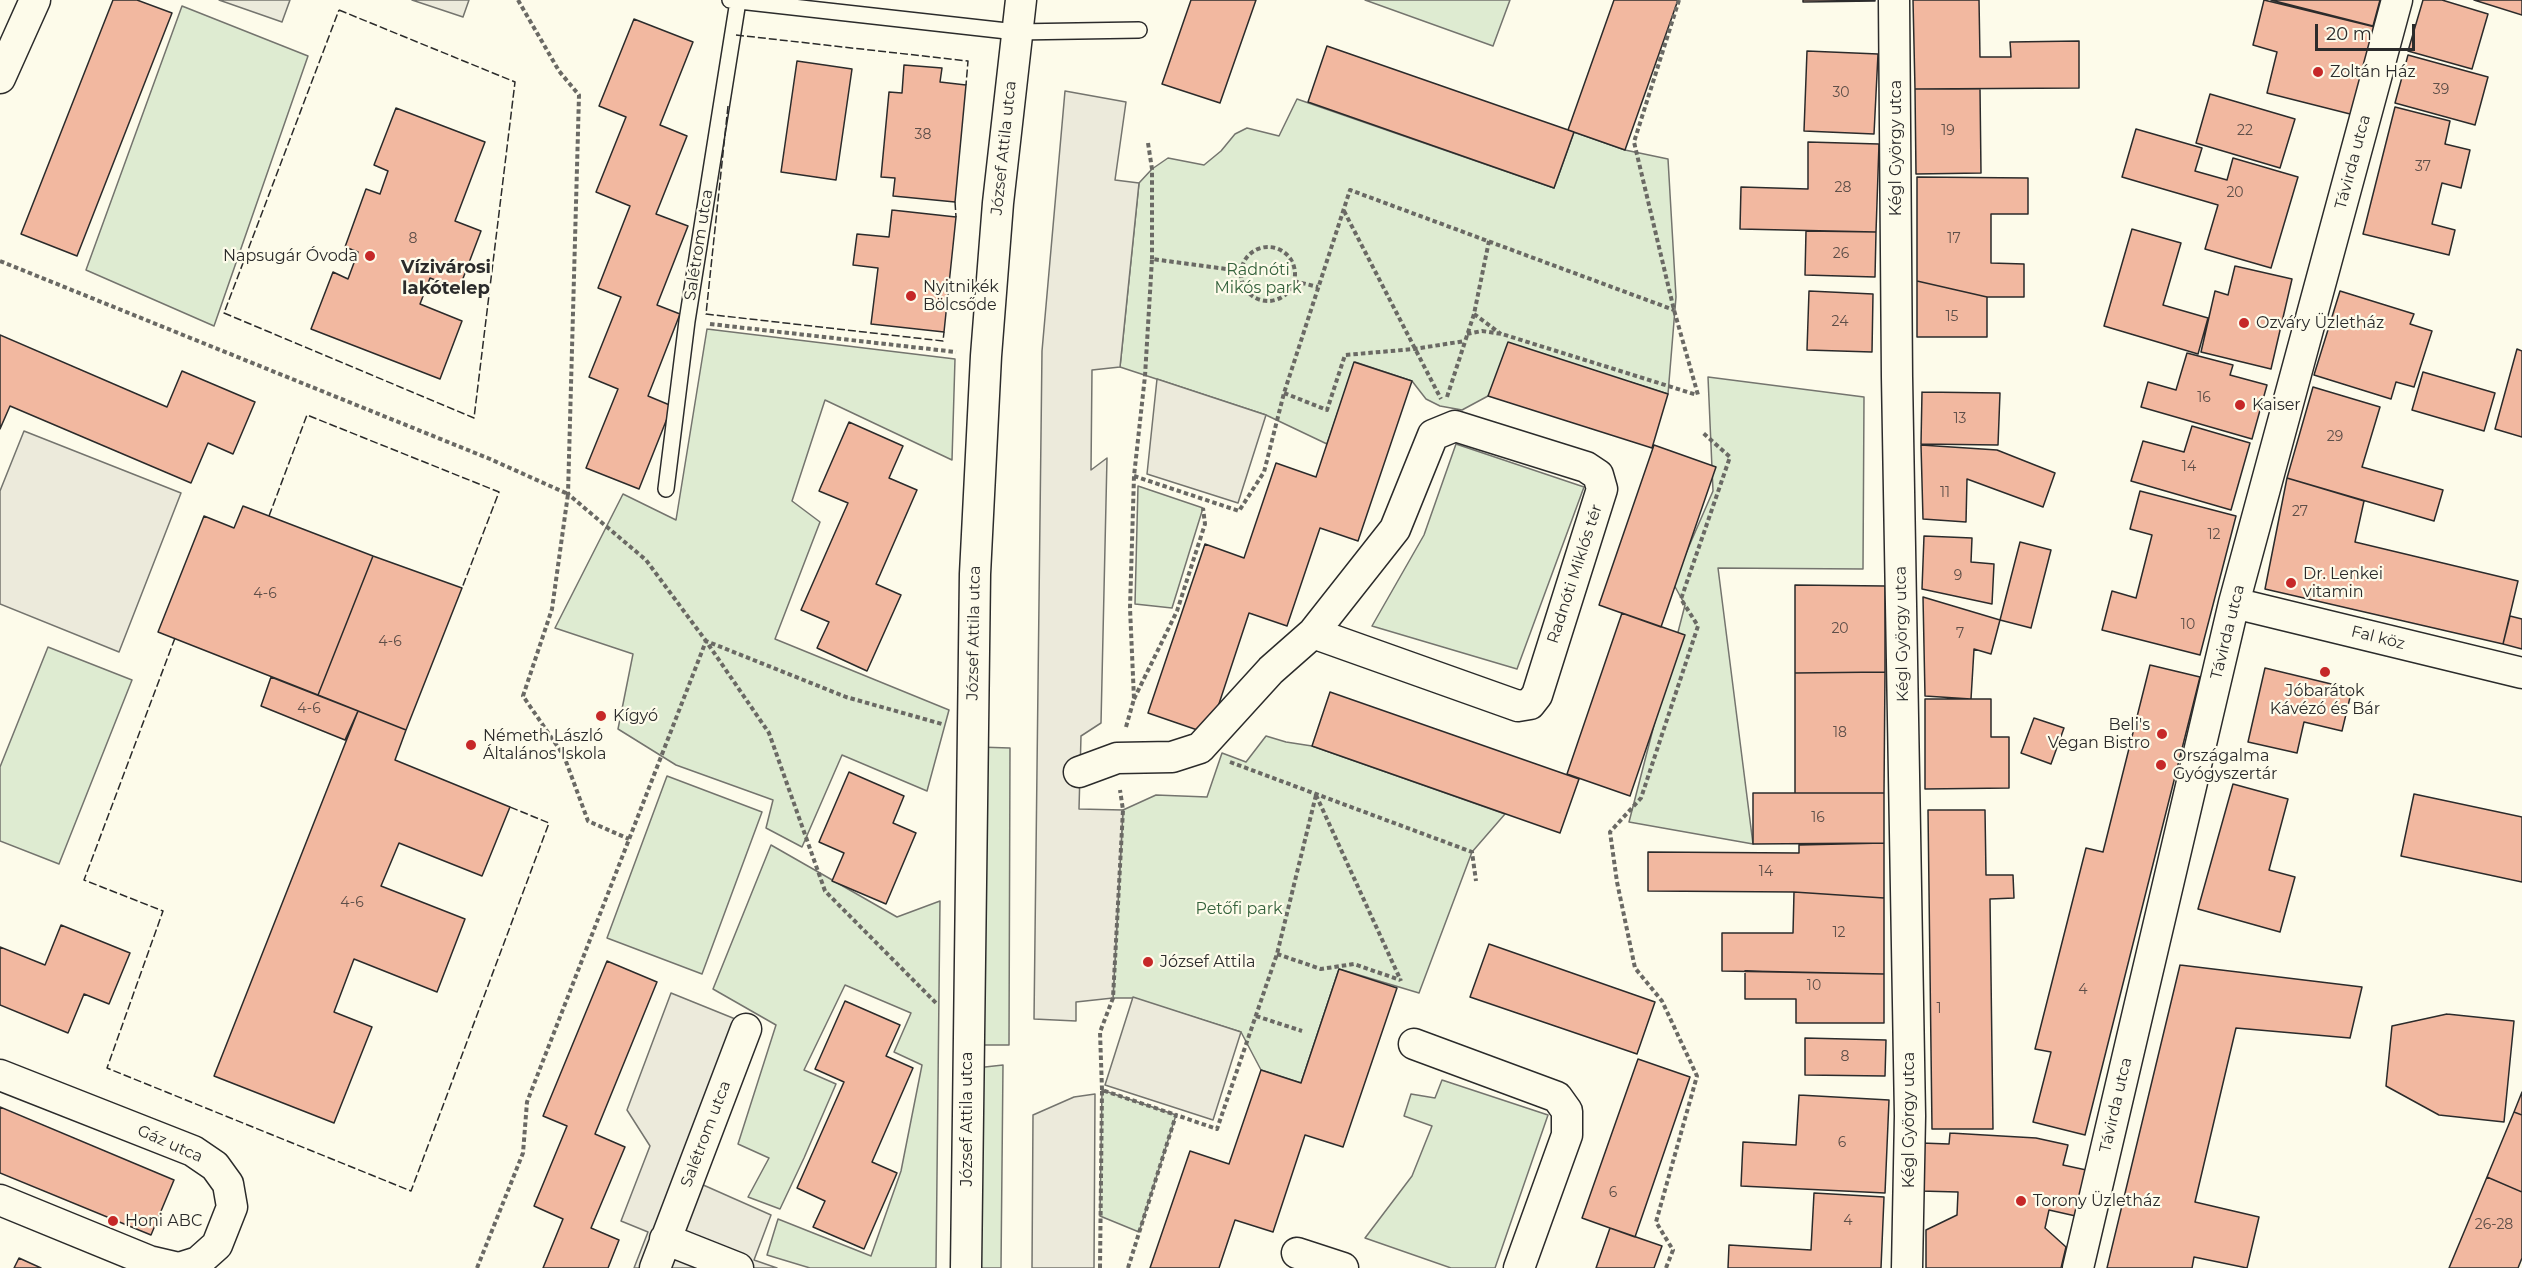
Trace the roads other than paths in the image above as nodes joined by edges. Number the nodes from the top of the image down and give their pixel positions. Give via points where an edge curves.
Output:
1 (35, 0) edge
2 (734, 0) edge
3 (1021, 0) edge
4 (1894, 0) edge
5 (2397, 0) edge
6 (1139, 30) dead end
7 (1016, 32) junction
8 (0, 78) edge
9 (666, 489) dead end
10 (2234, 603) junction
11 (1313, 633) junction
12 (2522, 673) edge
13 (1079, 772) dead end
14 (746, 1029) dead end
15 (1414, 1044) dead end
16 (0, 1075) edge
17 (0, 1200) edge
18 (665, 1239) junction
19 (1297, 1253) dead end
20 (655, 1268) edge
21 (738, 1268) edge
22 (966, 1268) edge
23 (1342, 1268) edge
24 (1519, 1268) edge
25 (1907, 1268) edge
26 (2078, 1268) edge

1 - 8 street
2 - 7 lane
2 - 9 lane, Salétrom utca
3 - 7 street, József Attila utca
4 - 25 street, Kégl György utca via 1910,1116
5 - 10 street, Távirda utca
6 - 7 lane
7 - 22 street, József Attila utca via 986,356 975,574
10 - 12 street, Fal köz
10 - 26 street, Távirda utca
11 - 11 street, Radnóti Miklós tér via 1395,529 1433,435 1455,426 1586,467 1598,475 1602,489 1537,695 1530,704 1518,706
11 - 13 street, Radnóti Miklós tér via 1271,670 1200,748 1172,757 1117,758
14 - 18 street, Salétrom utca
15 - 24 street via 1557,1097 1567,1111 1567,1135
16 - 17 street, Gáz utca via 193,1151 215,1166 228,1184 232,1207 218,1245 198,1262 178,1268 149,1261
18 - 20 street, Salétrom utca
18 - 21 street
19 - 23 street

